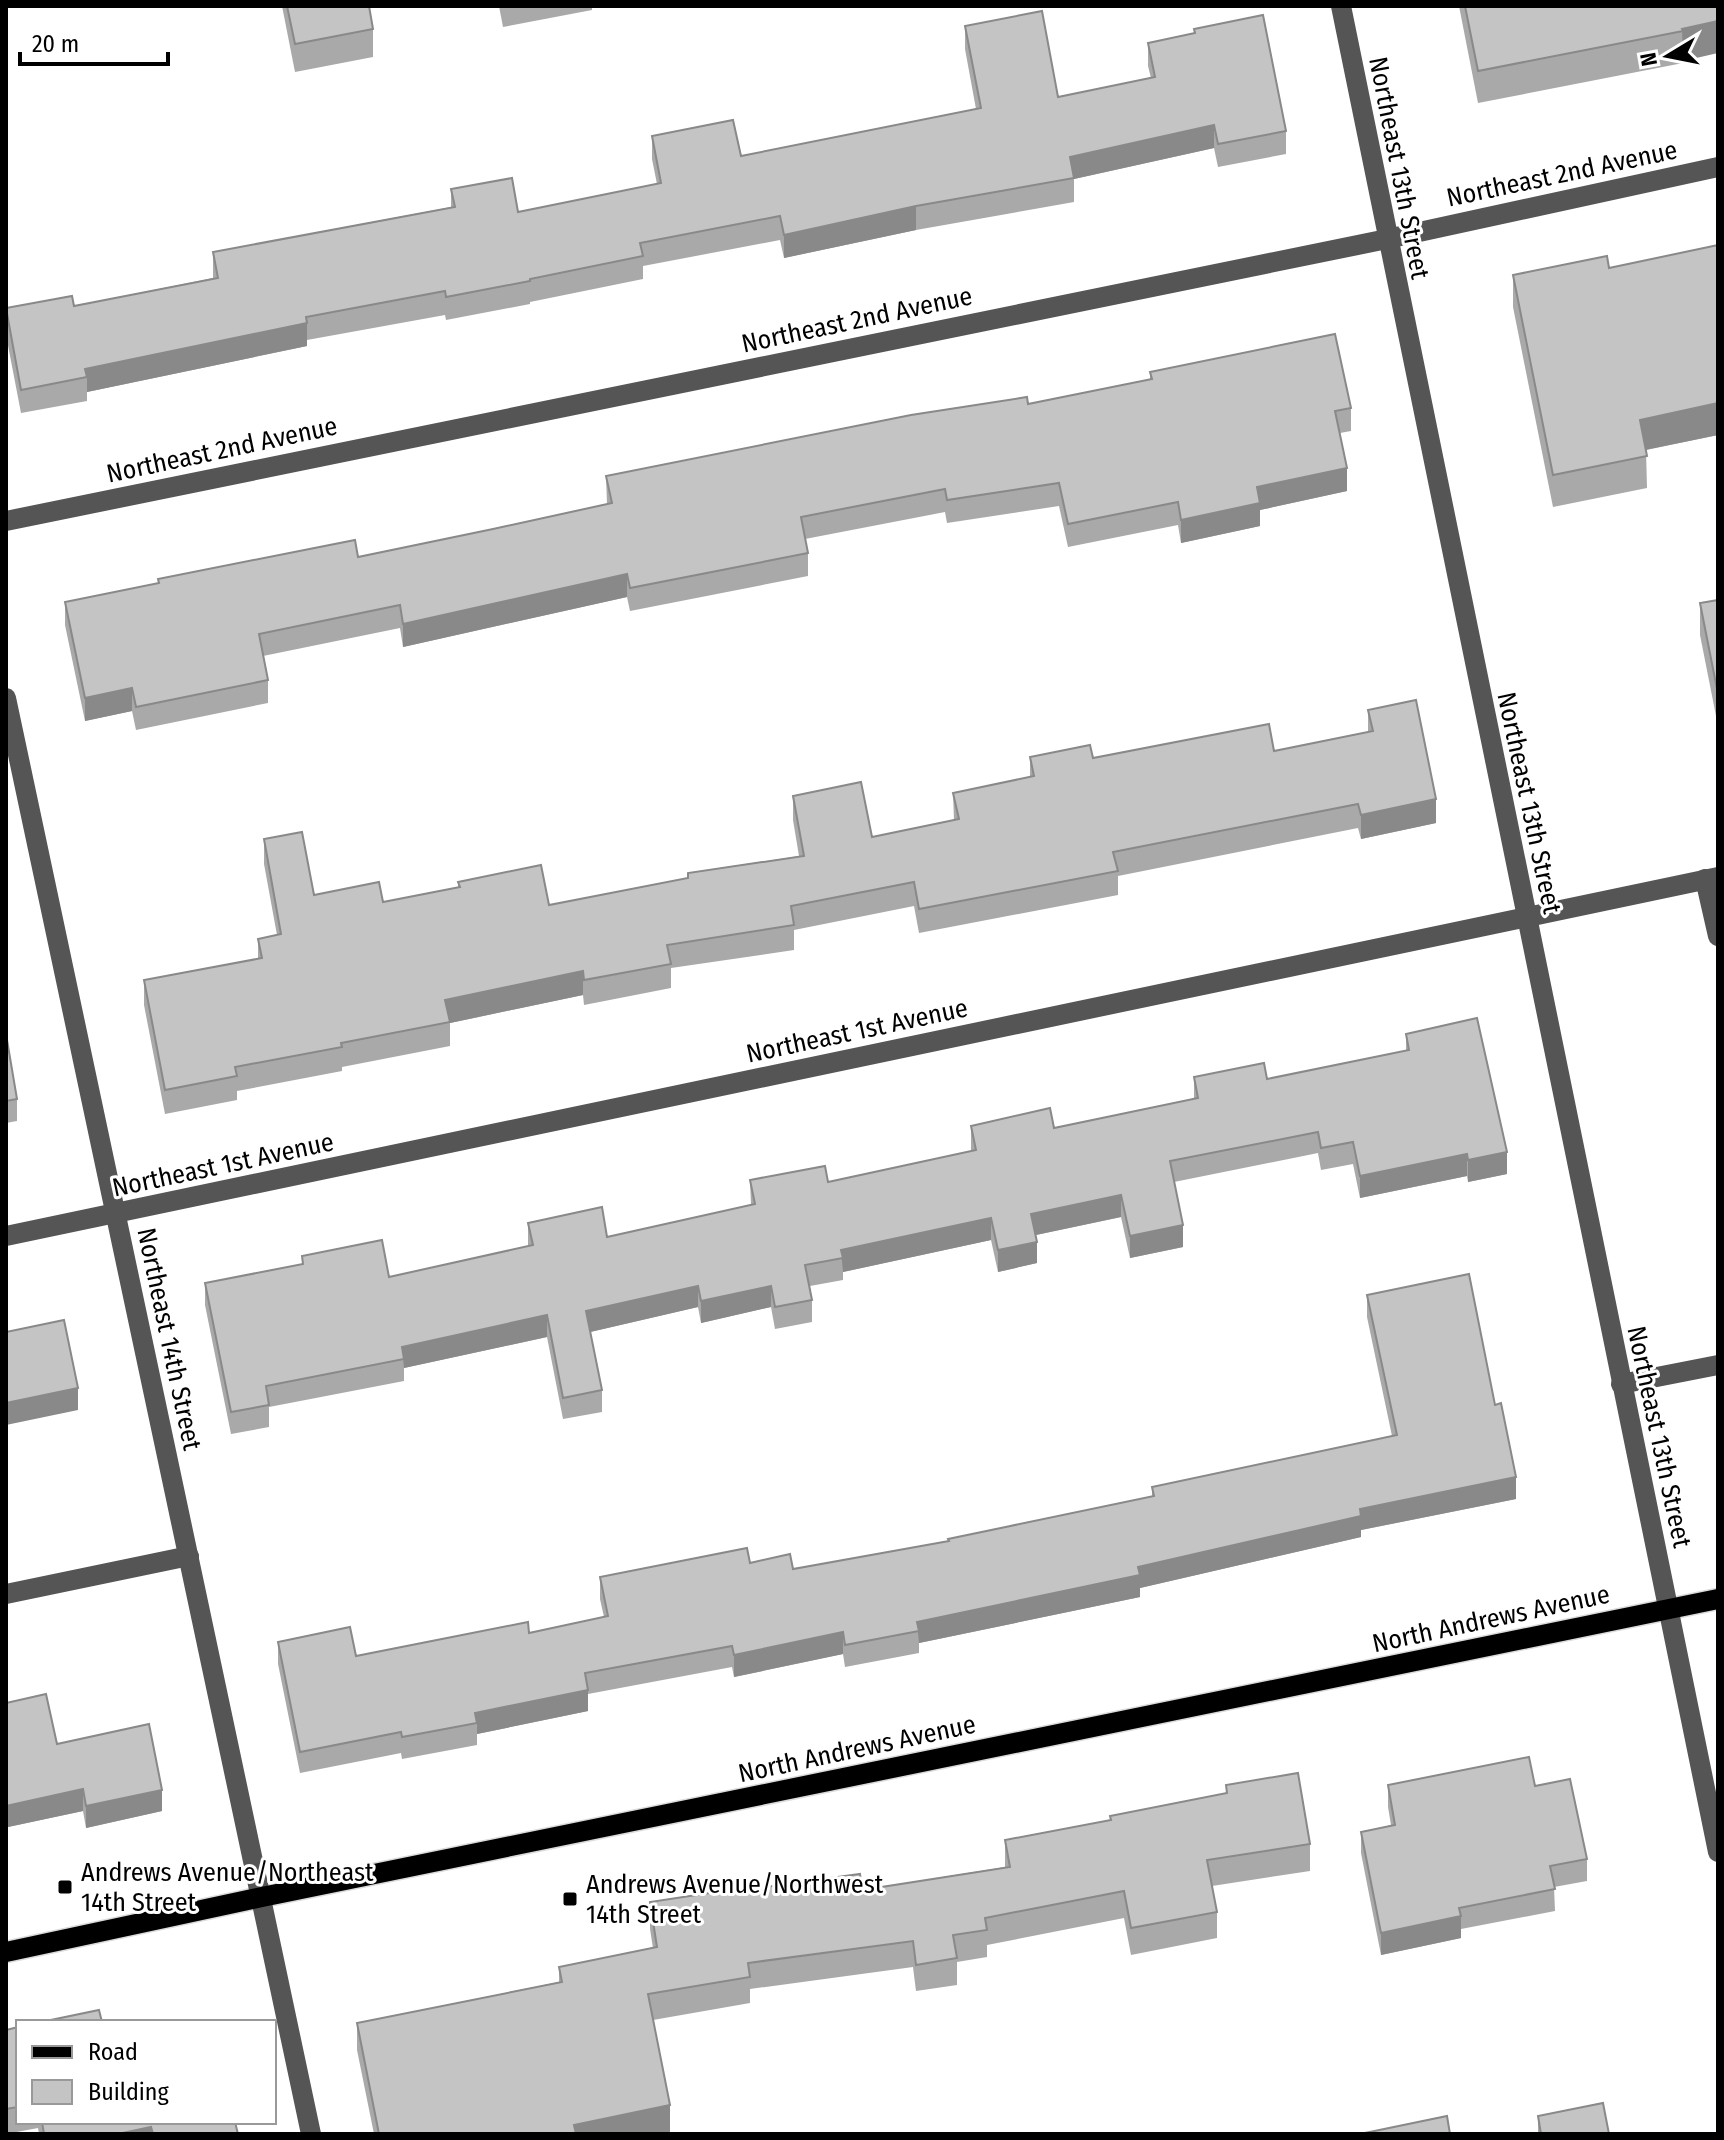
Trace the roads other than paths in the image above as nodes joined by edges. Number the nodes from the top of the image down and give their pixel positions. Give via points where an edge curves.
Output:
1 (1341, 6) edge
2 (1718, 167) edge
3 (1387, 239) junction
4 (6, 521) edge
5 (6, 698) edge
6 (1712, 878) edge
7 (1526, 917) junction
8 (1718, 936) edge
9 (116, 1214) junction
10 (6, 1236) edge
11 (1718, 1365) edge
12 (1621, 1384) junction
13 (189, 1556) junction
14 (6, 1594) edge
15 (1718, 1599) edge
16 (1668, 1609) junction
17 (1718, 1852) edge
18 (262, 1897) junction
19 (6, 1952) edge
20 (311, 2134) edge

1 - 3 street, Northeast 13th Street
2 - 3 street, Northeast 2nd Avenue
3 - 4 street, Northeast 2nd Avenue
3 - 7 street, Northeast 13th Street
5 - 9 street, Northeast 14th Street
6 - 7 street, Northeast 1st Avenue
6 - 8 street
7 - 9 street, Northeast 1st Avenue
7 - 12 street, Northeast 13th Street
9 - 10 street, Northeast 1st Avenue
9 - 13 street, Northeast 14th Street
11 - 12 street
12 - 16 street, Northeast 13th Street
13 - 14 street
13 - 18 street, Northeast 14th Street
15 - 16 main road, North Andrews Avenue
16 - 17 street, Northeast 13th Street
16 - 18 main road, North Andrews Avenue
18 - 19 main road, North Andrews Avenue
18 - 20 street, Northeast 14th Street

